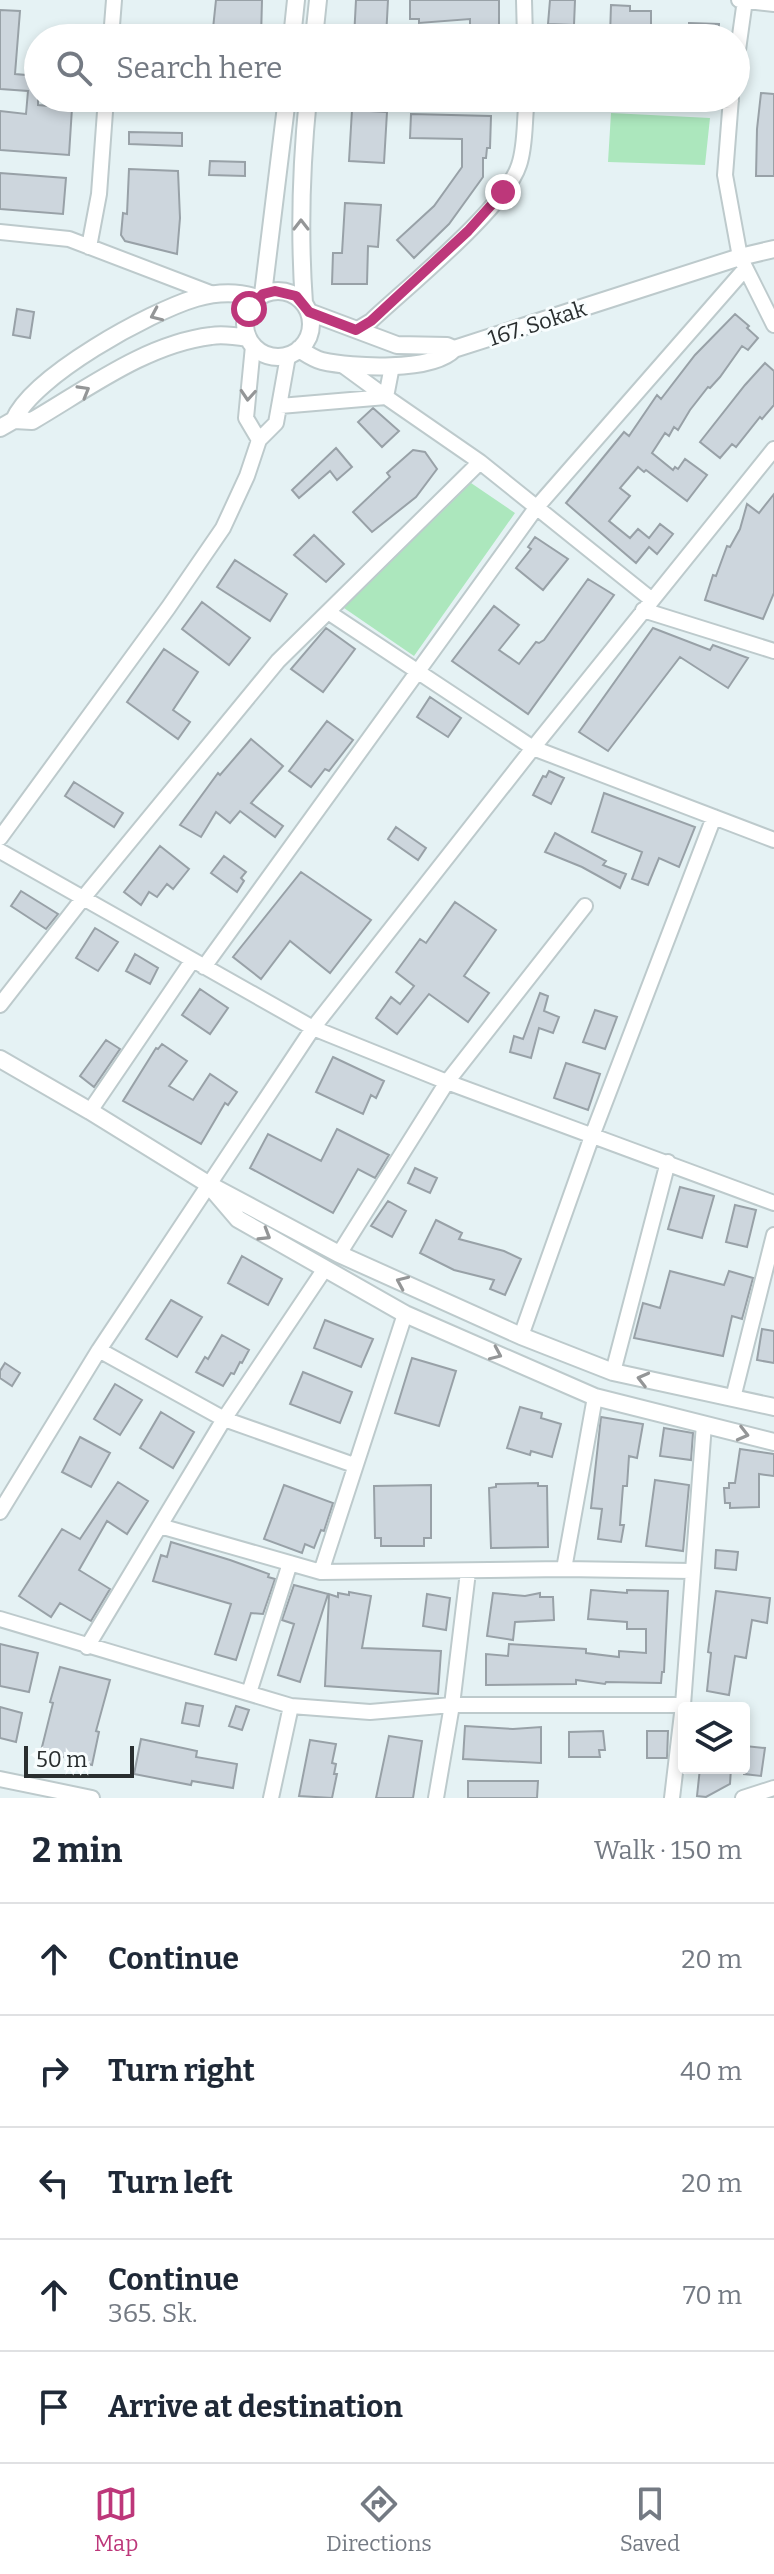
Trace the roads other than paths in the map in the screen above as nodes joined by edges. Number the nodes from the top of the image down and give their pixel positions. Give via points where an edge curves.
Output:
1 (114, 0) edge
2 (296, 0) edge
3 (318, 0) edge
4 (524, 0) edge
5 (742, 0) edge
6 (774, 4) edge
7 (112, 24) edge
8 (293, 24) edge
9 (315, 24) edge
10 (525, 24) edge
11 (740, 24) edge
12 (105, 112) edge
13 (285, 112) edge
14 (306, 112) edge
15 (525, 112) edge
16 (730, 112) edge
17 (0, 232) edge
18 (89, 247) junction
19 (774, 249) edge
20 (742, 263) junction
21 (213, 294) junction
22 (260, 296) junction
23 (307, 308) junction
24 (774, 325) edge
25 (356, 330) junction
26 (251, 342) junction
27 (454, 349) junction
28 (294, 352) junction
29 (340, 364) junction
30 (392, 366) junction
31 (386, 397) junction
32 (280, 406) junction
33 (7, 424) edge
34 (259, 440) junction
35 (774, 449) edge
36 (480, 462) junction
37 (536, 508) junction
38 (648, 605) junction
39 (328, 612) junction
40 (774, 651) edge
41 (418, 671) junction
42 (533, 748) junction
43 (714, 817) junction
44 (0, 838) edge
45 (774, 840) edge
46 (0, 851) edge
47 (84, 897) junction
48 (585, 906) dead end
49 (198, 964) junction
50 (0, 1005) edge
51 (313, 1028) junction
52 (0, 1059) edge
53 (447, 1082) junction
54 (90, 1111) junction
55 (592, 1136) junction
56 (668, 1162) junction
57 (208, 1184) junction
58 (774, 1203) edge
59 (774, 1235) edge
60 (339, 1254) junction
61 (324, 1270) junction
62 (405, 1314) junction
63 (521, 1336) junction
64 (99, 1350) junction
65 (613, 1372) junction
66 (595, 1397) junction
67 (733, 1398) junction
68 (774, 1407) edge
69 (224, 1419) junction
70 (704, 1424) junction
71 (774, 1442) edge
72 (354, 1465) junction
73 (0, 1512) edge
74 (160, 1526) junction
75 (290, 1563) junction
76 (564, 1569) junction
77 (692, 1571) junction
78 (321, 1572) junction
79 (468, 1572) junction
80 (0, 1619) edge
81 (87, 1647) junction
82 (249, 1693) junction
83 (683, 1702) edge
84 (452, 1705) junction
85 (678, 1705) edge
86 (291, 1706) junction
87 (678, 1747) edge
88 (0, 1779) edge
89 (774, 1788) edge
90 (92, 1798) edge
91 (271, 1798) edge
92 (436, 1798) edge
93 (672, 1798) edge
94 (743, 1798) edge

1 - 7 street
2 - 8 street
3 - 9 street
4 - 10 street
5 - 6 street
5 - 11 street
12 - 18 street
13 - 22 street
23 -> 14 street via 301,258
15 - 25 street via 519,166 503,192 468,231
16 - 20 street via 725,175
17 - 18 street via 69,239
18 - 21 street
19 - 20 street, 167. Sokak
20 - 24 street
20 - 27 street, 167. Sokak
20 - 37 street
21 - 22 street
21 -> 33 street via 136,324 72,362 20,405
22 - 23 street via 286,292
22 - 26 street via 245,319
23 - 25 street
23 - 28 street via 310,334
25 - 27 street via 397,345
26 - 28 street via 266,354
33 -> 26 street via 32,421 142,357 178,343 212,336
26 -> 34 street via 246,418
27 - 30 street, 167. Sokak via 448,356
28 - 29 street, 167. Sokak
28 - 32 street
29 - 30 street, 167. Sokak
29 - 31 street
30 - 31 street
31 - 32 street
31 - 36 street
32 - 34 street via 276,423
34 - 44 street via 223,528
35 - 38 street
36 - 37 street
36 - 39 street
37 - 38 street
37 - 41 street
38 - 40 street
38 - 42 street
39 - 41 street
39 - 47 street via 278,661
41 - 42 street
41 - 49 street
42 - 43 street
42 - 51 street
43 - 45 street
43 - 55 street
46 - 47 street
47 - 49 street
47 - 50 street
48 - 53 street
49 - 51 street
49 - 54 street
51 - 53 street
51 - 57 street
52 - 54 street
53 - 55 street
53 - 60 street
54 - 57 street
55 - 56 street
55 - 63 street
56 - 58 street
56 - 65 street
57 - 60 street
57 -> 61 street via 238,1219
57 - 64 street
59 - 67 street
63 -> 60 street
61 - 62 street
61 - 69 street
62 -> 66 street
62 - 72 street
63 - 65 street
64 - 69 street
64 - 73 street
67 -> 65 street
66 - 70 street
66 - 76 street
67 - 68 street
69 - 72 street
69 - 74 street
70 -> 71 street
70 - 77 street
72 - 78 street
74 - 75 street
74 - 81 street
75 - 78 street
75 - 82 street
76 - 77 street
76 - 79 street
77 - 83 street
78 - 79 street
79 - 84 street
80 - 81 street
81 - 82 street
82 - 86 street
84 - 85 street
84 - 86 street via 370,1712
84 - 92 street
86 - 91 street
87 - 93 street
88 - 90 street
89 - 94 street

